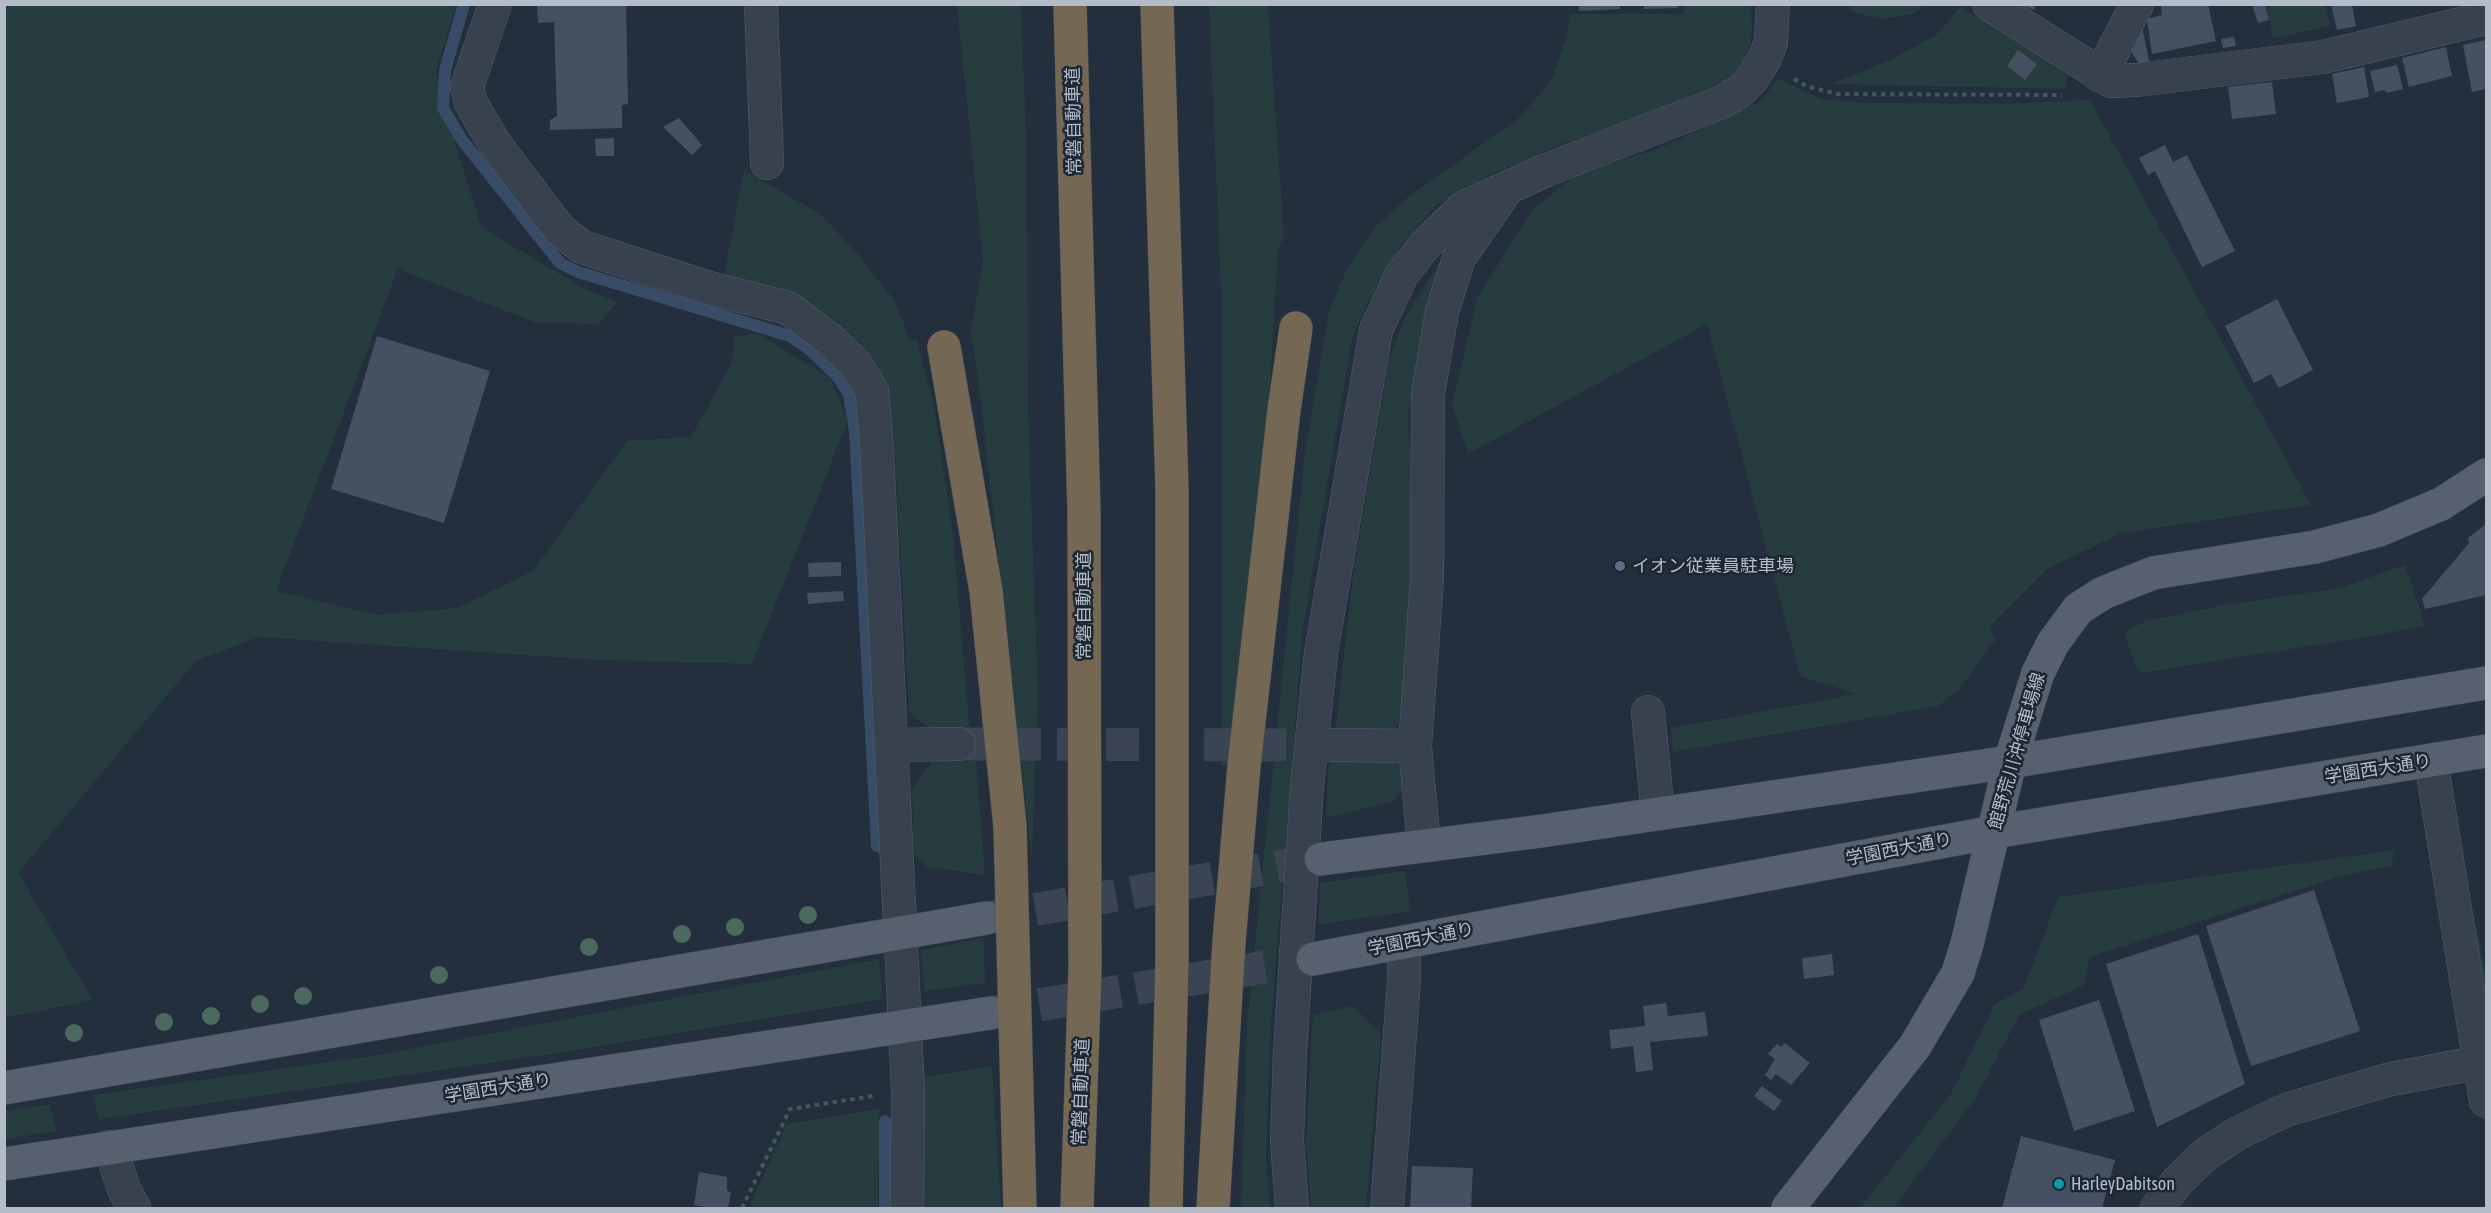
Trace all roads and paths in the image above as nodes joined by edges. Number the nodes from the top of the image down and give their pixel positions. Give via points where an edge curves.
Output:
1 (495, 4) edge
2 (761, 4) edge
3 (1070, 4) edge
4 (1157, 4) edge
5 (1773, 4) edge
6 (1989, 4) edge
7 (2137, 4) edge
8 (2487, 18) edge
9 (1764, 60) junction
10 (2100, 76) junction
11 (767, 162) dead end
12 (1509, 186) junction
13 (1296, 328) dead end
14 (944, 347) dead end
15 (2487, 475) edge
16 (2487, 683) edge
17 (1648, 712) dead end
18 (890, 744) junction
19 (959, 744) tunnel mouth
20 (1332, 746) tunnel mouth
21 (1415, 746) junction
22 (2487, 751) edge
23 (2431, 761) junction
24 (2010, 762) junction
25 (1658, 814) junction
26 (1994, 832) junction
27 (1424, 846) junction
28 (1321, 860) tunnel mouth
29 (987, 918) tunnel mouth
30 (899, 932) junction
31 (1404, 943) junction
32 (1313, 959) tunnel mouth
33 (991, 1013) tunnel mouth
34 (904, 1027) junction
35 (2481, 1062) junction
36 (4, 1088) edge
37 (908, 1090) junction
38 (2487, 1101) edge
39 (110, 1147) junction
40 (4, 1164) edge
41 (134, 1209) edge
42 (742, 1209) edge
43 (907, 1209) edge
44 (1020, 1209) edge
45 (1077, 1209) edge
46 (1166, 1209) edge
47 (1213, 1209) edge
48 (1292, 1209) edge
49 (1387, 1209) edge
50 (1788, 1209) edge
51 (2157, 1209) edge

1 - 18 street via 467,87 471,103 495,144 560,230 582,247 709,288 788,308 831,340 856,365 872,391
2 - 11 street
3 - 45 highway, 常磐自動車道 via 1084,524 1085,968
4 - 46 highway via 1172,490 1172,958
5 - 9 street via 1771,42
6 - 10 street
7 - 10 street
8 - 10 street via 2323,57 2137,80 2111,81
9 - 10 path via 1806,86 1837,94 2068,95
9 - 12 street via 1740,91 1722,102
12 - 21 street via 1459,258 1442,312 1428,394 1427,578
12 - 48 street via 1463,208 1424,246 1401,276 1376,330 1321,653 1307,786 1290,1052 1287,1141
13 - 47 highway via 1244,766
14 - 44 highway via 986,591 1010,828
15 - 24 main road, 館野荒川沖停車場線 via 2441,504 2379,530 2315,547 2152,573 2103,593 2078,609 2053,643 2038,673
16 - 24 main road
17 - 25 street
18 - 19 street
18 - 30 street
20 - 21 street
21 - 27 street
22 - 23 main road, 学園西大通り
23 - 26 main road, 学園西大通り
23 - 35 street
24 - 25 main road
24 - 26 main road, 館野荒川沖停車場線
25 - 27 main road
26 - 31 main road, 学園西大通り
26 - 50 main road, 館野荒川沖停車場線 via 1958,973 1915,1046
27 - 28 main road
29 - 30 main road
30 - 34 street
30 - 36 main road
31 - 32 main road, 学園西大通り
31 - 49 street
33 - 34 main road, 学園西大通り
34 - 37 street
34 - 39 main road, 学園西大通り
35 - 38 street
35 - 51 street via 2387,1080 2286,1110 2238,1133 2206,1155 2178,1181
37 - 42 path via 790,1109
37 - 43 street
39 - 40 main road, 学園西大通り
39 - 41 street

